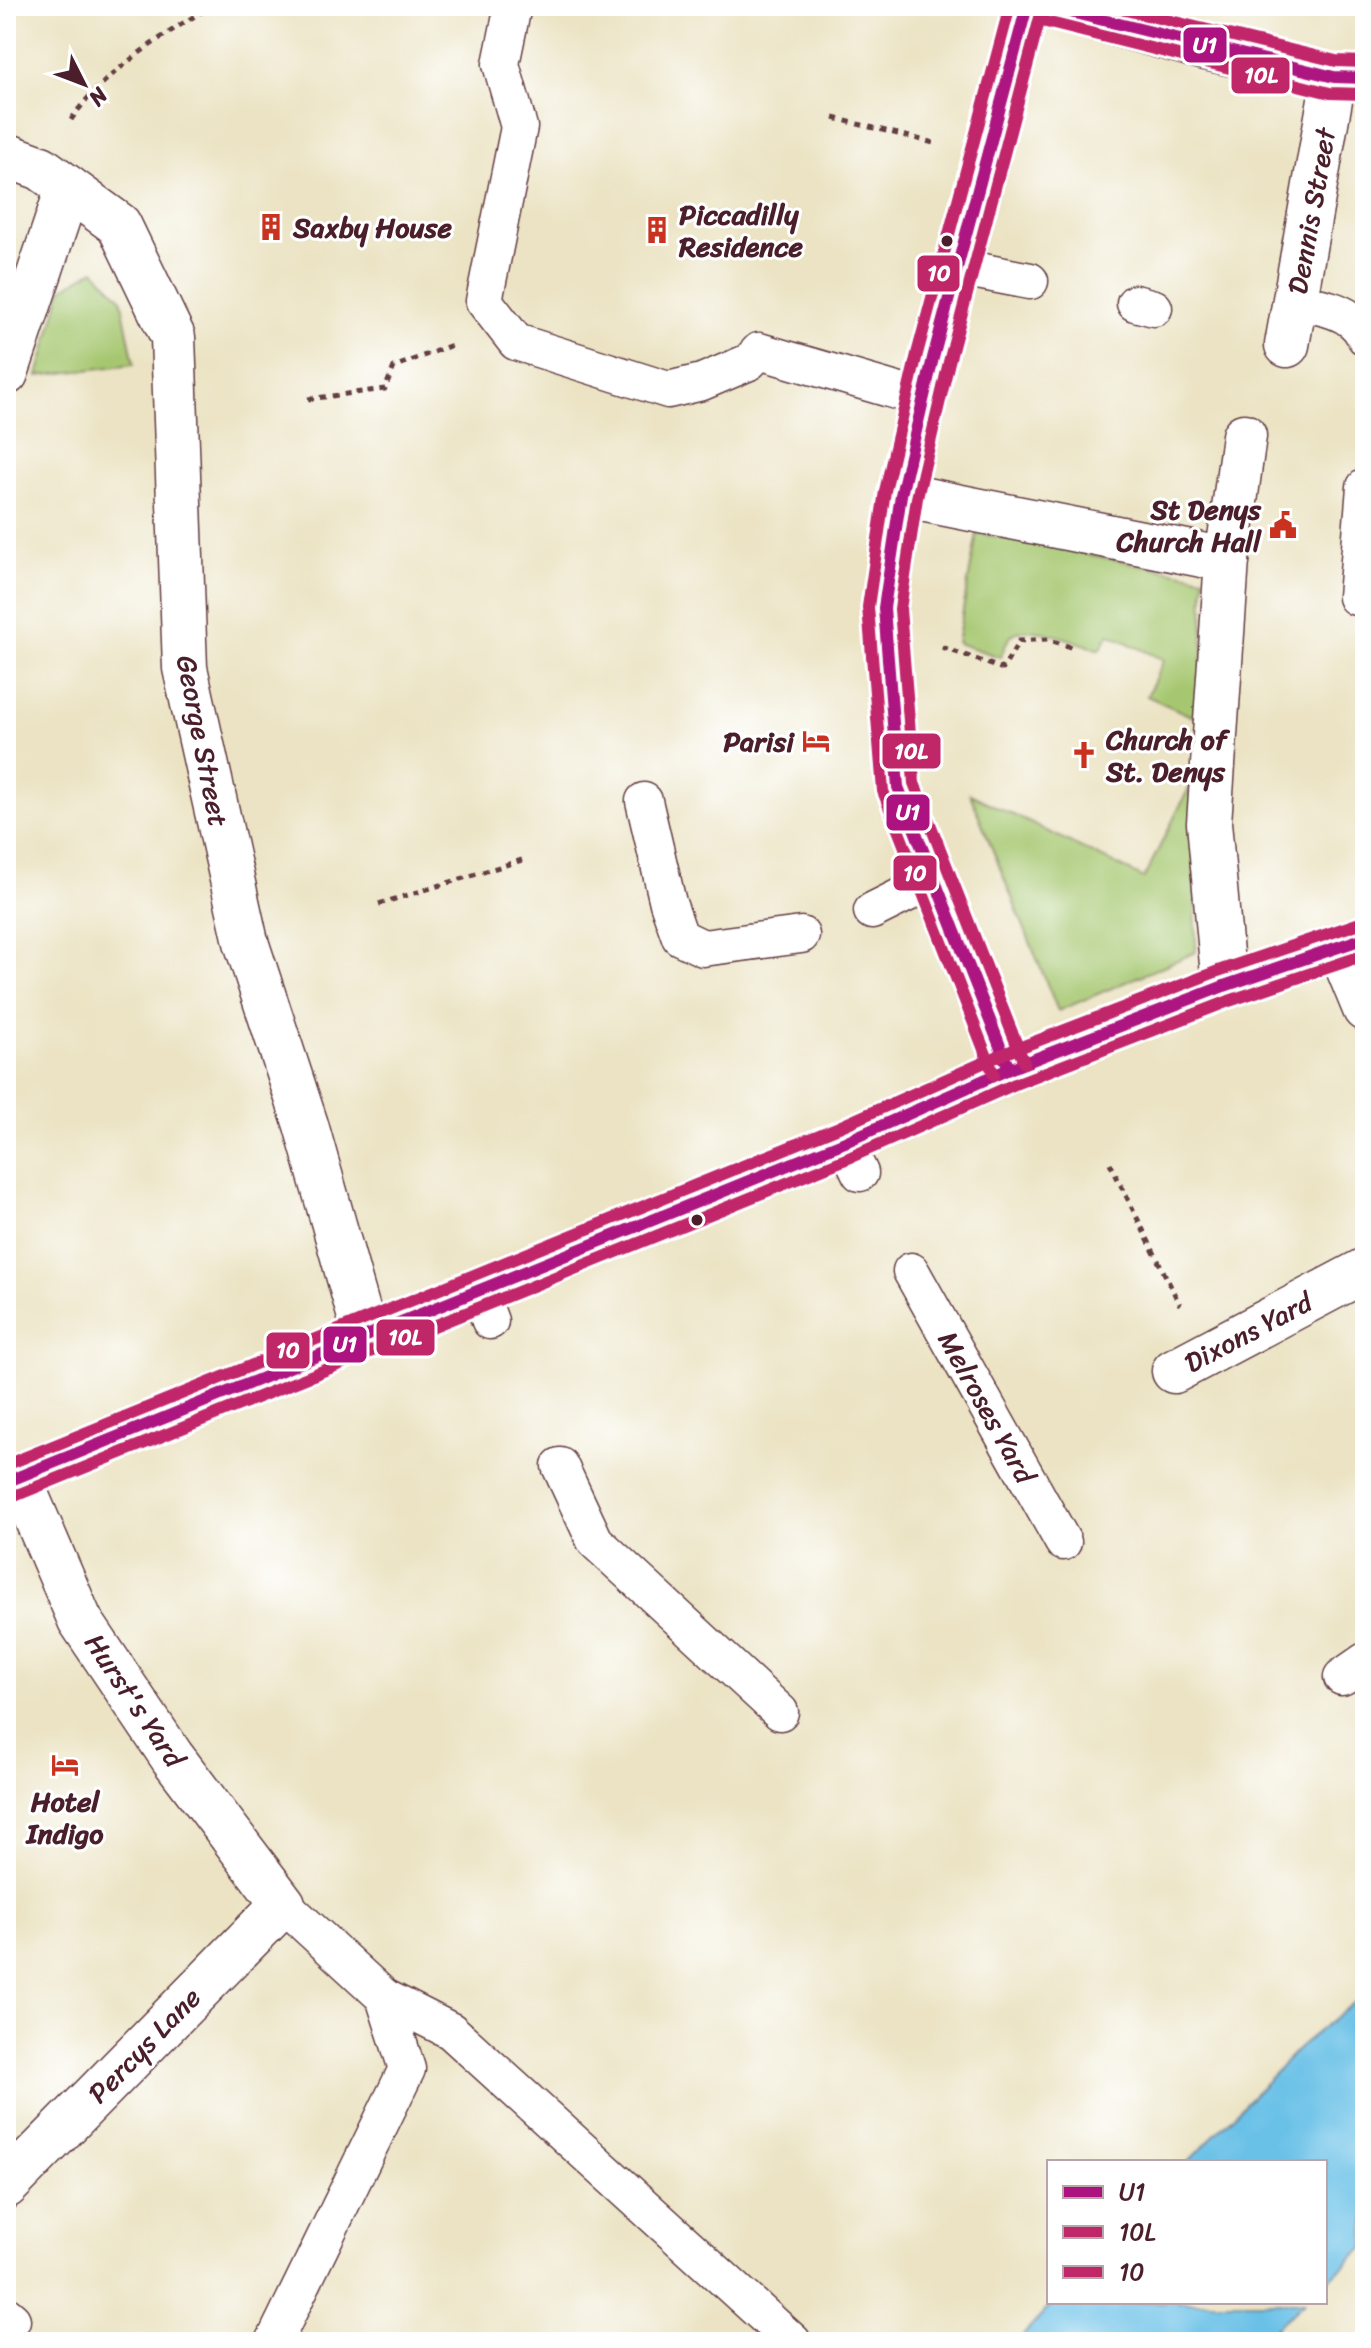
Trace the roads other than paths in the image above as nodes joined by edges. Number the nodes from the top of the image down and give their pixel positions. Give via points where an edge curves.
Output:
1 (513, 6) edge
2 (1027, 6) edge
3 (1046, 6) edge
4 (1164, 22) edge
5 (1349, 78) edge
6 (38, 170) edge
7 (957, 267) junction
8 (1030, 281) dead end
9 (1295, 302) junction
10 (1365, 337) edge
11 (1287, 345) dead end
12 (6, 373) edge
13 (924, 399) junction
14 (1244, 436) dead end
15 (1365, 487) edge
16 (901, 495) junction
17 (1227, 560) junction
18 (1356, 597) dead end
19 (644, 801) dead end
20 (934, 880) junction
21 (872, 911) dead end
22 (801, 935) dead end
23 (1352, 942) edge
24 (1224, 986) junction
25 (1365, 1009) edge
26 (1009, 1069) junction
27 (1365, 1270) edge
28 (911, 1271) dead end
29 (365, 1335) junction
30 (1190, 1362) road end
31 (560, 1466) dead end
32 (12, 1480) edge
33 (1063, 1542) dead end
34 (780, 1712) dead end
35 (283, 1904) junction
36 (384, 1997) junction
37 (6, 2186) edge
38 (274, 2342) edge
39 (793, 2342) edge

1 - 13 lane via 501,64 519,127 484,301 516,342 668,390 749,362 759,351
2 - 7 street
3 - 4 street
4 - 5 street
5 - 9 street, Dennis Street
6 - 12 street
6 - 29 street, George Street via 119,225 173,337 185,668 246,942 306,1125
7 - 8 lane
7 - 13 street
9 - 10 lane via 1329,308 1360,326
9 - 11 street, Dennis Street
13 - 16 street
14 - 17 street
15 - 18 lane
16 - 17 street
16 - 20 street via 884,608 898,787
17 - 24 street via 1209,823
19 - 22 lane via 680,937 703,948
20 - 21 lane
20 - 26 street
23 - 24 street
23 - 25 street
24 - 26 street
26 - 29 street via 853,1157 484,1305
27 - 30 street, Dixons Yard
28 - 33 lane, Melroses Yard
29 - 32 street
31 - 34 lane via 595,1541
32 - 35 street, Hurst's Yard via 80,1620 172,1757
35 - 36 lane
35 - 37 street, Percys Lane
36 - 38 lane via 407,2069
36 - 39 lane via 451,2031

